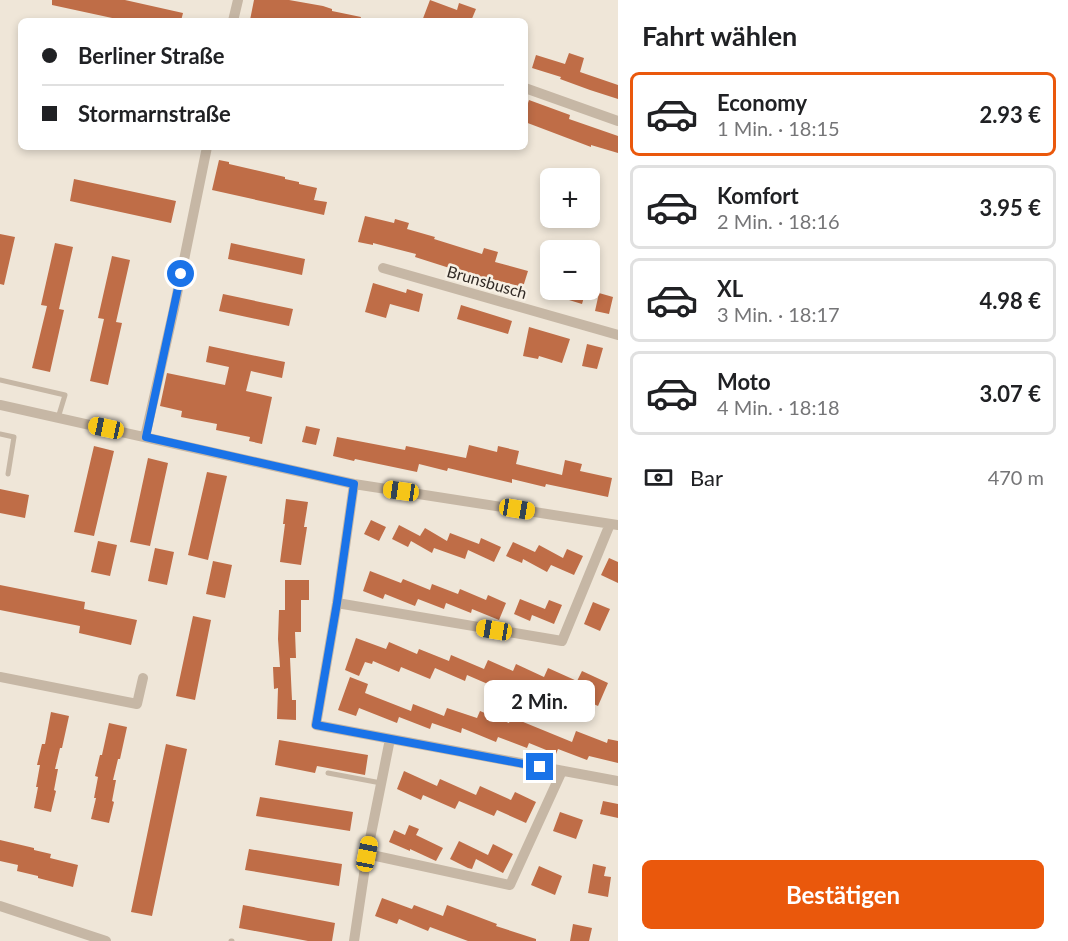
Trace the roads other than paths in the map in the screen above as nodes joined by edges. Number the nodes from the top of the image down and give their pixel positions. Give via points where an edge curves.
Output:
1 (238, 0) edge
2 (234, 18) edge
3 (528, 89) edge
4 (618, 121) edge
5 (206, 150) edge
6 (383, 268) dead end
7 (618, 335) edge
8 (0, 380) edge
9 (0, 405) edge
10 (58, 418) junction
11 (0, 434) edge
12 (146, 437) junction
13 (8, 474) dead end
14 (354, 484) junction
15 (614, 524) edge
16 (337, 603) junction
17 (0, 677) edge
18 (143, 678) dead end
19 (390, 739) junction
20 (562, 771) junction
21 (328, 773) dead end
22 (618, 782) edge
23 (381, 783) junction
24 (367, 854) junction
25 (0, 906) edge
26 (103, 941) edge
27 (354, 941) edge

1 - 2 street
3 - 4 street
5 - 12 street
6 - 7 street, Brunsbusch
8 - 10 lane via 65,395
9 - 10 street
10 - 12 street
11 - 13 lane via 14,437
12 - 14 street
14 - 15 street
14 - 16 street
15 - 16 street via 562,641
16 - 19 street via 316,725
17 - 18 street via 137,704
19 - 20 street
19 - 23 street
20 - 22 street
20 - 24 street via 510,885
21 - 23 lane
23 - 24 street
24 - 27 street
25 - 26 street

